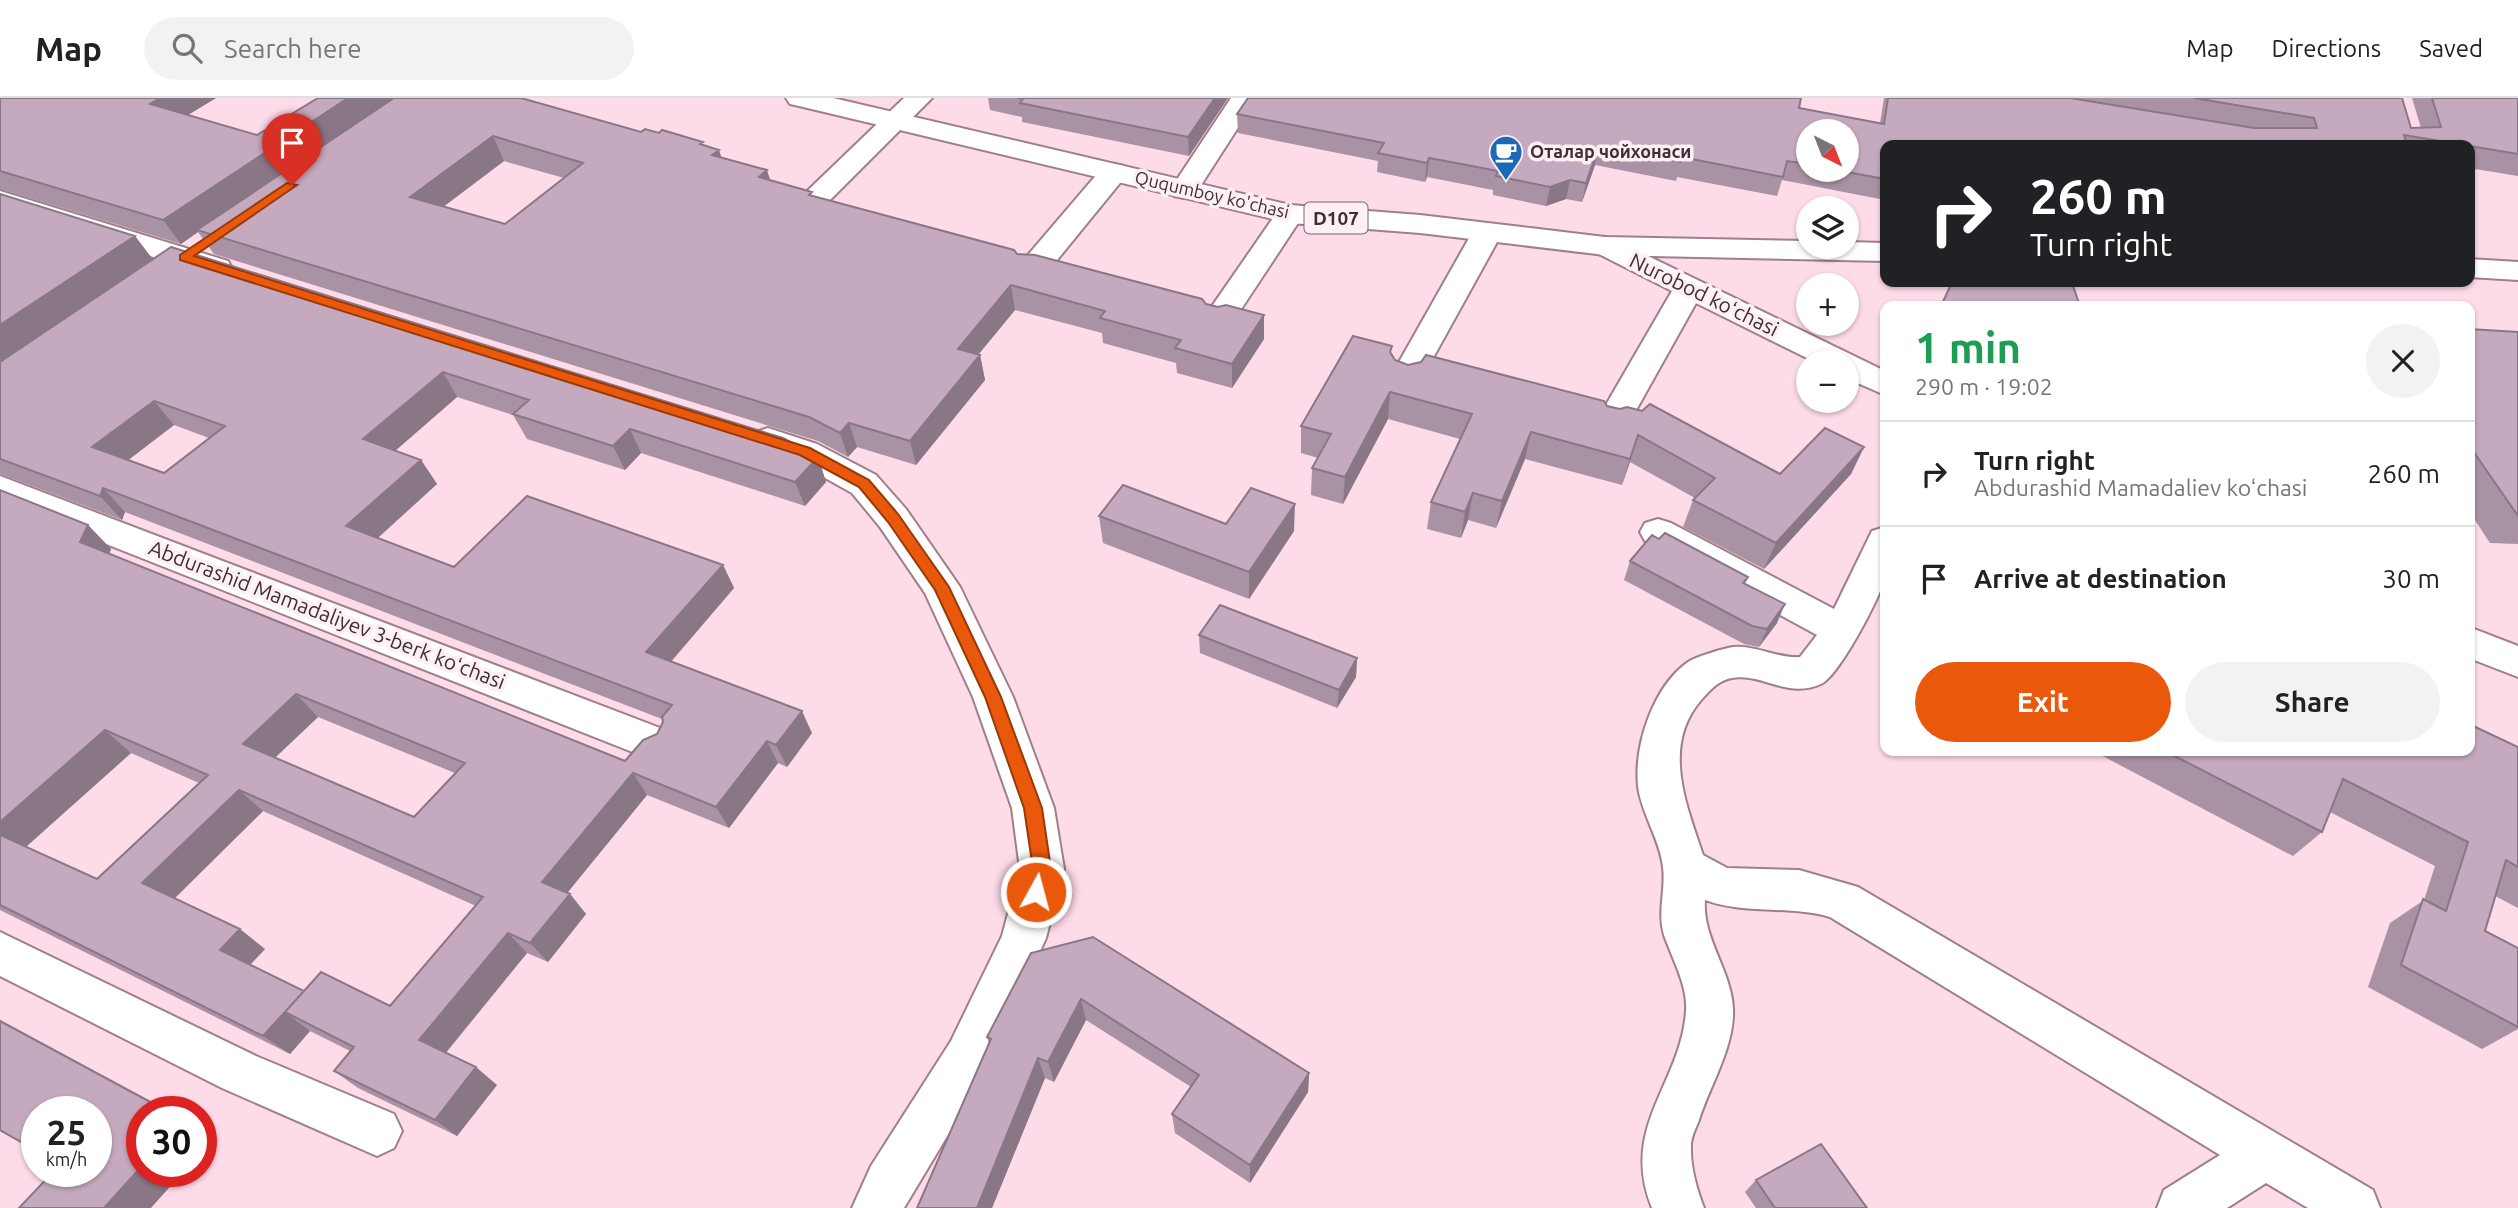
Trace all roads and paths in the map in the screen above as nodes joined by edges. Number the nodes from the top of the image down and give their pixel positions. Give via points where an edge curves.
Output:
1 (799, 98) edge
2 (919, 98) edge
3 (1244, 98) edge
4 (897, 122) junction
5 (1114, 172) junction
6 (1184, 190) junction
7 (0, 200) edge
8 (810, 204) edge
9 (1290, 214) junction
10 (1487, 233) junction
11 (218, 235) edge
12 (1605, 246) junction
13 (1880, 252) edge
14 (184, 257) junction
15 (2475, 268) edge
16 (1033, 269) edge
17 (2518, 271) edge
18 (249, 279) edge
19 (150, 281) edge
20 (1689, 287) junction
21 (1219, 319) edge
22 (1817, 350) edge
23 (1859, 371) edge
24 (1406, 378) edge
25 (1880, 382) edge
26 (1613, 422) edge
27 (739, 432) edge
28 (0, 488) edge
29 (1658, 532) dead end
30 (1880, 551) edge
31 (1842, 631) junction
32 (2475, 644) edge
33 (2518, 662) edge
34 (654, 743) edge
35 (1685, 867) junction
36 (0, 953) edge
37 (377, 1131) dead end
38 (2263, 1156) junction
39 (877, 1208) edge
40 (1679, 1208) edge
41 (2182, 1208) edge
42 (2355, 1208) edge

1 - 4 street, Ququmboy ko'chasi / D107
2 - 4 street
3 - 6 street
4 - 5 street, Ququmboy ko'chasi / D107
4 - 8 street
5 - 6 street, Ququmboy ko'chasi / D107
5 - 16 street
6 - 9 street, Ququmboy ko'chasi / D107
7 - 14 street
9 - 10 street, Ququmboy ko'chasi / D107
9 - 21 street
10 - 12 street, Ququmboy ko'chasi / D107
10 - 24 street
11 - 14 street
12 - 13 street, Ququmboy ko'chasi / D107
12 - 20 street, Nurobod koʻchasi
14 - 18 street
14 - 19 street
15 - 17 street
20 - 22 street, Nurobod koʻchasi
20 - 26 street
23 - 25 street
27 - 39 street via 805,452 864,484 893,518 941,587 993,697 1033,808 1042,869 1024,938 968,1057
28 - 34 street, Abdurashid Mamadaliyev 3-berk koʻchasi
29 - 31 street
30 - 31 street
31 - 35 street via 1811,672 1787,674 1731,662 1702,673 1678,699 1661,739 1659,786
32 - 33 street
35 - 38 street via 1702,881 1732,890 1801,890 1842,901
35 - 40 street via 1682,907 1686,933 1710,1009 1704,1047 1666,1144 1673,1197
36 - 37 street via 239,1072
38 - 41 street
38 - 42 street

